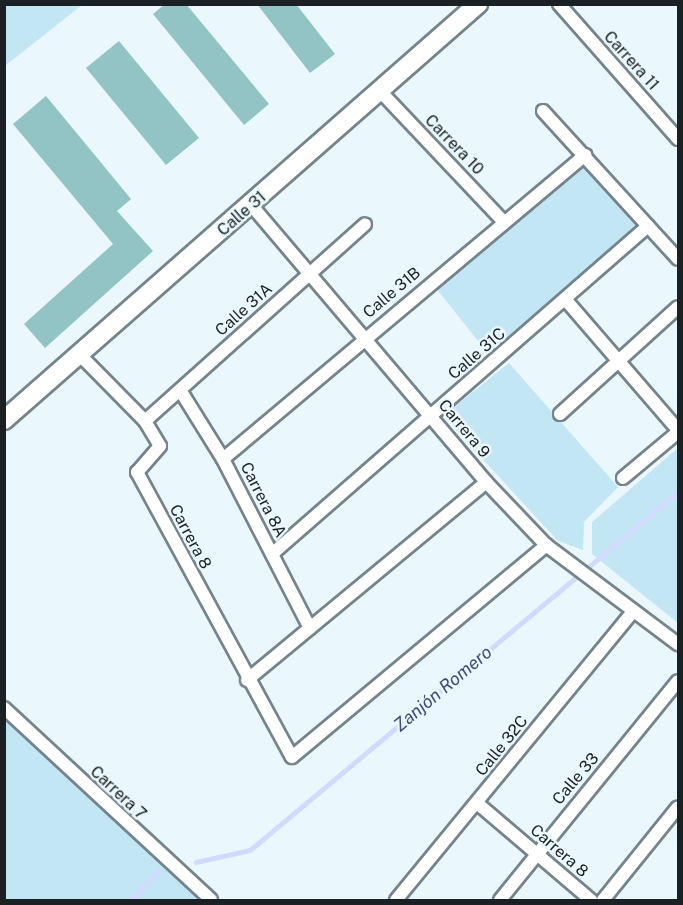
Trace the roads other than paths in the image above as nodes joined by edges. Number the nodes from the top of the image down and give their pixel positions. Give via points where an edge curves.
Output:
1 (478, 4) edge
2 (559, 4) edge
3 (380, 92) junction
4 (543, 111) dead end
5 (678, 139) edge
6 (585, 155) junction
7 (252, 206) junction
8 (504, 222) junction
9 (365, 224) dead end
10 (648, 226) junction
11 (678, 259) edge
12 (309, 273) junction
13 (565, 299) junction
14 (678, 307) edge
15 (364, 338) junction
16 (80, 355) junction
17 (619, 361) junction
18 (180, 390) junction
19 (560, 414) dead end
20 (431, 416) junction
21 (4, 420) edge
22 (145, 421) junction
23 (678, 431) edge
24 (223, 459) junction
25 (623, 478) dead end
26 (486, 482) junction
27 (546, 545) junction
28 (272, 554) junction
29 (633, 611) junction
30 (310, 628) junction
31 (678, 644) edge
32 (248, 681) junction
33 (678, 681) edge
34 (4, 708) edge
35 (477, 803) junction
36 (678, 807) edge
37 (536, 853) junction
38 (209, 900) edge
39 (396, 900) edge
40 (500, 900) edge
41 (591, 900) edge
42 (603, 900) edge

1 - 3 main road, Calle 31
2 - 5 street, Carrera 11
3 - 7 main road, Calle 31
3 - 8 street, Carrera 10
4 - 6 street
6 - 8 street, Calle 31B
6 - 10 street
7 - 12 street, Carrera 9
7 - 16 main road, Calle 31
8 - 15 street, Calle 31B
9 - 12 street, Calle 31A
10 - 11 street
10 - 13 street, Calle 31C
12 - 15 street, Carrera 9
12 - 18 street, Calle 31A
13 - 17 street
13 - 20 street, Calle 31C
14 - 17 street
15 - 20 street, Carrera 9
15 - 24 street, Calle 31B
16 - 21 main road, Calle 31
16 - 22 street, Carrera 8
17 - 19 street
17 - 23 street
18 - 22 street, Calle 31A
18 - 24 street, Carrera 8A
20 - 26 street, Carrera 9
20 - 28 street, Calle 31C
22 - 32 street, Carrera 8 via 160,449 136,472
23 - 25 street
24 - 28 street, Carrera 8A
26 - 27 street, Carrera 9
26 - 30 street
27 - 29 street, Carrera 9
27 - 32 street, Carrera 8 via 292,757
28 - 30 street, Carrera 8A
29 - 31 street, Carrera 9
29 - 35 street, Calle 32C
30 - 32 street
33 - 37 street, Calle 33
34 - 38 street, Carrera 7
35 - 37 street, Carrera 8
35 - 39 street, Calle 32C
36 - 42 street
37 - 40 street, Calle 33
37 - 41 street, Carrera 8

